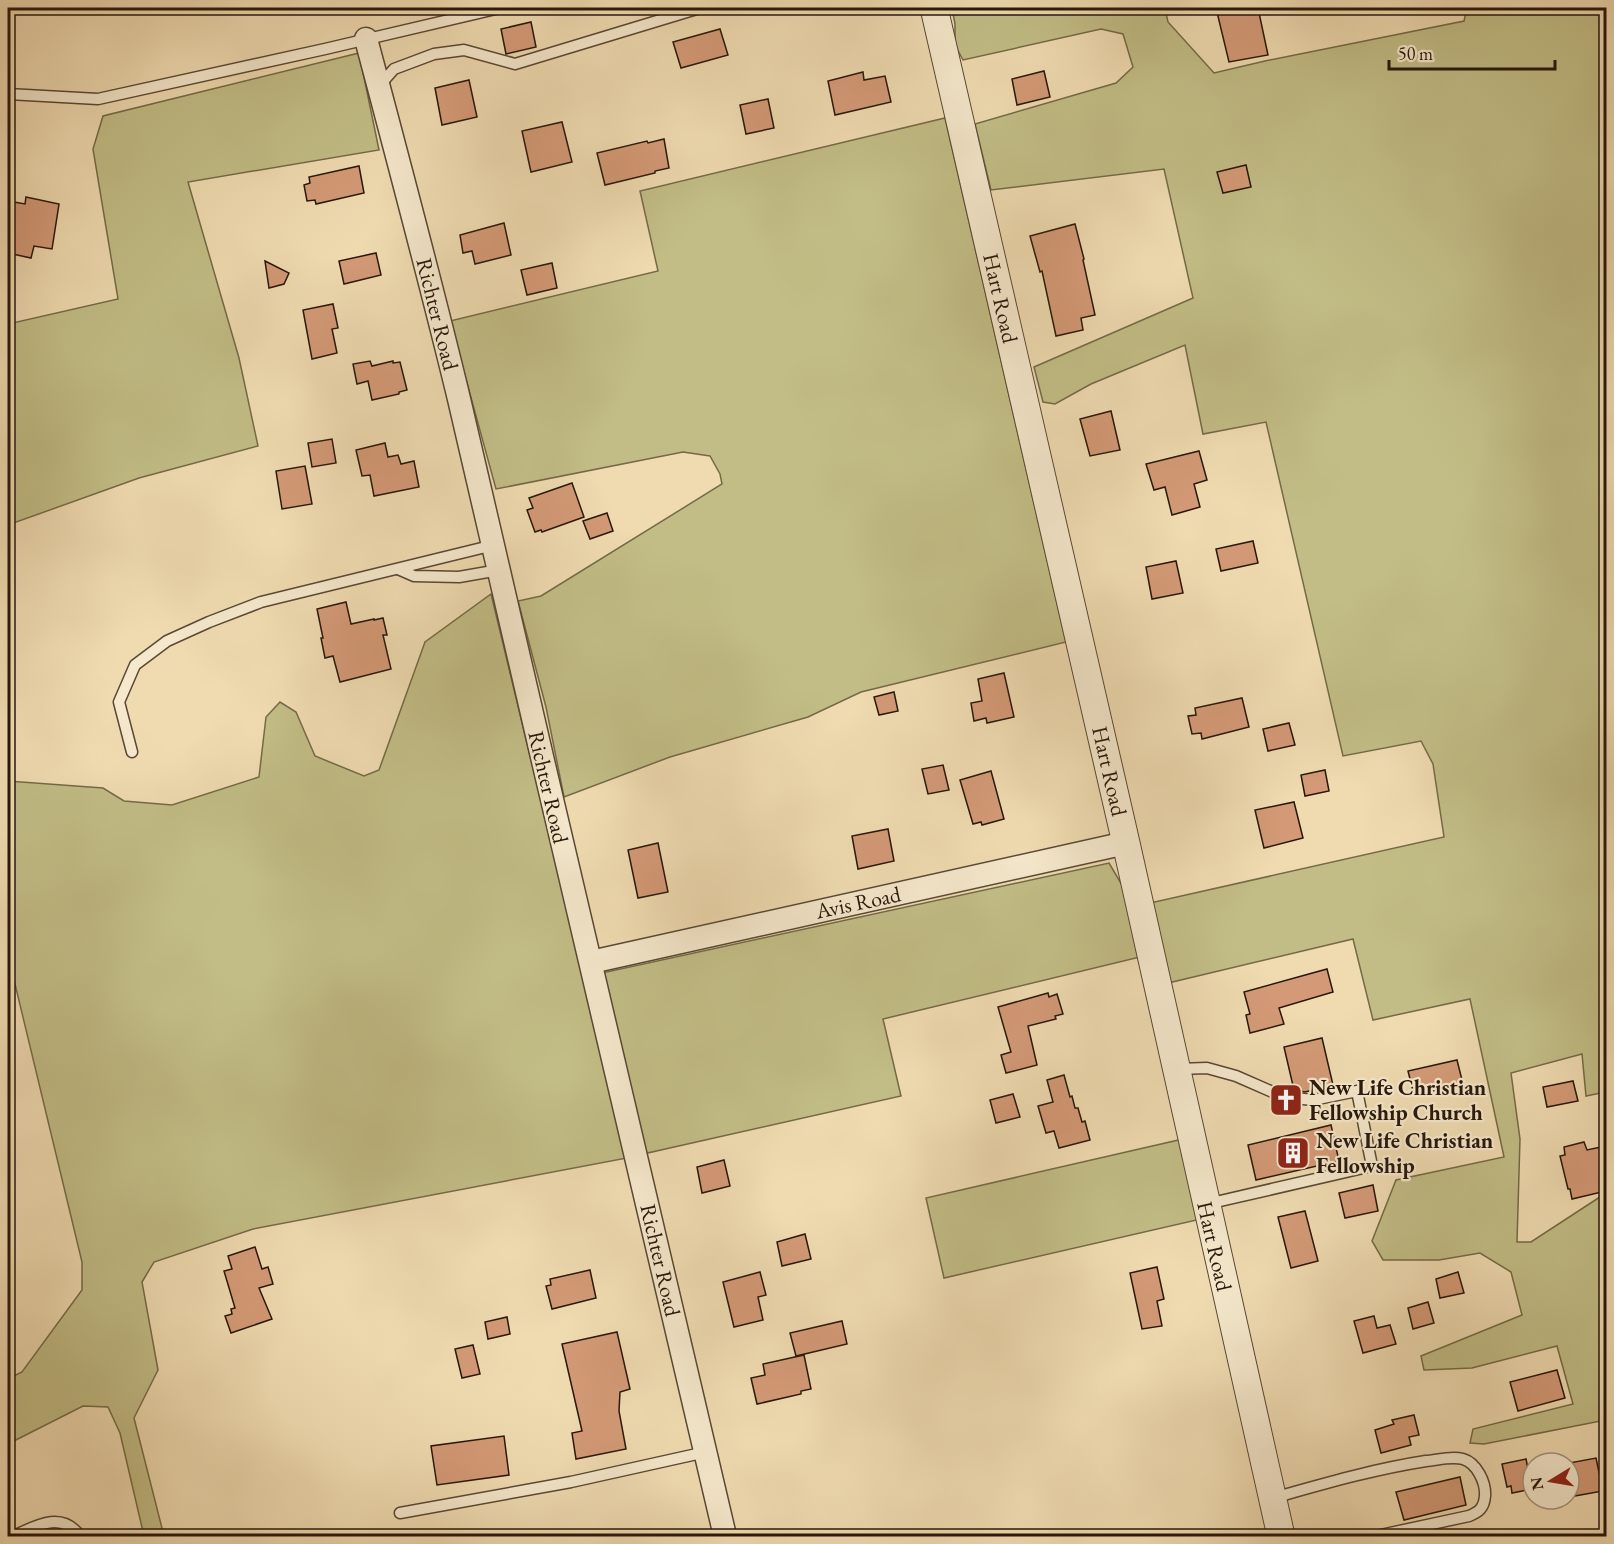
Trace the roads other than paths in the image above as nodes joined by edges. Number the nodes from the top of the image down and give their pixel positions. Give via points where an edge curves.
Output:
1 (500, 8) edge
2 (700, 8) edge
3 (934, 8) edge
4 (366, 39) junction
5 (379, 87) junction
6 (8, 94) edge
7 (494, 545) junction
8 (398, 569) junction
9 (500, 570) junction
10 (132, 752) dead end
11 (1126, 843) junction
12 (591, 962) junction
13 (1177, 1069) junction
14 (1206, 1205) junction
15 (706, 1452) junction
16 (1273, 1498) junction
17 (400, 1513) dead end
18 (722, 1535) edge
19 (14, 1536) edge
20 (80, 1536) edge
21 (1281, 1536) edge
22 (1376, 1536) edge

1 - 4 lane
2 - 5 lane via 514,64 464,50 434,54 394,69
3 - 11 street, Hart Road
4 - 5 street, Richter Road
4 - 6 lane via 98,99
5 - 7 street, Richter Road
7 - 8 lane
7 - 9 street, Richter Road
8 - 9 lane via 414,576 459,576
8 - 10 lane via 261,602 167,641 135,665 119,702
9 - 12 street, Richter Road
11 - 12 street, Avis Road
11 - 13 street, Hart Road
12 - 15 street, Richter Road
13 - 14 street, Hart Road
13 - 14 lane via 1207,1068 1284,1096 1313,1100 1357,1091 1372,1166
14 - 16 street, Hart Road
15 - 17 lane via 571,1482
15 - 18 street, Richter Road
16 - 21 street, Hart Road
16 - 22 lane via 1407,1464 1449,1458 1465,1459 1483,1480 1485,1495 1477,1513
19 - 20 lane via 57,1521 73,1527

